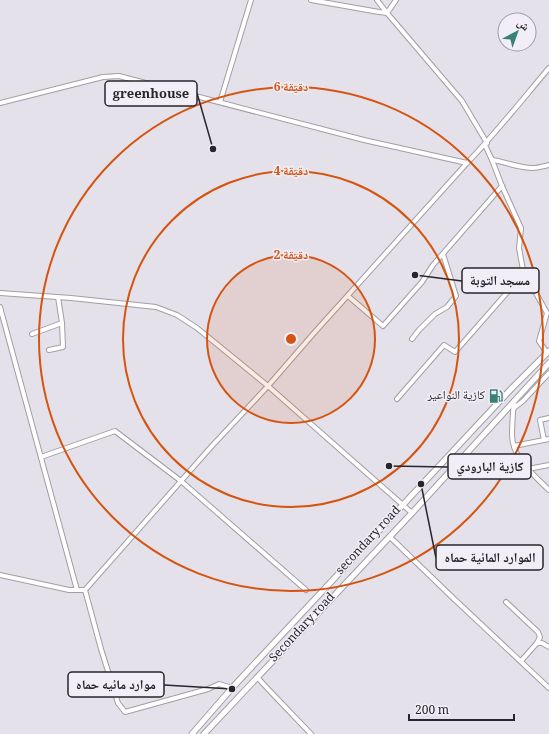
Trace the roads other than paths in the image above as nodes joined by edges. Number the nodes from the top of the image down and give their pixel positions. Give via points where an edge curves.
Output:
1 (251, 0) edge
2 (311, 0) edge
3 (377, 0) edge
4 (396, 0) edge
5 (387, 13) junction
6 (549, 68) edge
7 (220, 102) junction
8 (0, 103) edge
9 (486, 144) junction
10 (492, 160) junction
11 (467, 163) junction
12 (549, 165) edge
13 (502, 186) junction
14 (444, 254) junction
15 (525, 274) junction
16 (0, 293) edge
17 (348, 296) junction
18 (58, 297) junction
19 (0, 307) edge
20 (62, 324) junction
21 (32, 334) dead end
22 (412, 339) dead end
23 (50, 350) dead end
24 (548, 352) edge
25 (549, 363) edge
26 (549, 373) edge
27 (268, 386) junction
28 (397, 399) dead end
29 (514, 401) junction
30 (514, 408) junction
31 (549, 418) edge
32 (549, 439) edge
33 (544, 440) junction
34 (514, 446) junction
35 (41, 457) junction
36 (549, 465) edge
37 (528, 469) junction
38 (181, 481) junction
39 (549, 490) edge
40 (403, 505) junction
41 (412, 513) junction
42 (390, 537) junction
43 (0, 575) edge
44 (77, 590) junction
45 (85, 590) junction
46 (306, 590) dead end
47 (506, 602) dead end
48 (537, 643) junction
49 (549, 647) edge
50 (521, 661) junction
51 (257, 677) junction
52 (232, 688) junction
53 (549, 688) edge
54 (192, 734) edge
55 (204, 734) edge
56 (311, 734) edge

1 - 7 street
2 - 5 street
3 - 5 street
4 - 5 street
5 - 9 street via 462,101
6 - 9 street
7 - 8 street via 119,76 103,77
7 - 11 street via 364,140
9 - 10 street
9 - 11 street
10 - 12 street via 520,167
10 - 13 street
11 - 17 street
13 - 14 street
13 - 15 street via 521,228 519,248
14 - 17 street via 383,326
14 - 22 street via 456,296
15 - 24 street via 547,312 539,341
15 - 28 street via 455,352 444,345
16 - 18 street
17 - 27 street
18 - 20 street
18 - 27 street via 156,308 177,315 197,328
19 - 35 street
20 - 21 street
20 - 23 street via 63,347
24 - 40 main road, secondary road
25 - 29 main road, Secondary road
26 - 30 street
27 - 38 street
27 - 40 street
29 - 30 street
29 - 41 main road, Secondary road
30 - 34 street
31 - 33 street via 540,420
32 - 33 street
33 - 34 street
34 - 37 street
35 - 38 street via 115,431
35 - 44 street
36 - 37 street
37 - 39 street
38 - 45 street
38 - 46 street
40 - 41 street
40 - 52 main road, secondary road
41 - 42 main road, Secondary road
42 - 50 street
42 - 51 main road, Secondary road
43 - 44 street
44 - 45 street
45 - 52 street via 118,703 125,712 219,684
47 - 48 street via 538,632 540,637
48 - 49 street
48 - 50 street
50 - 53 street
51 - 55 main road, Secondary road
51 - 56 street
52 - 54 main road, secondary road

